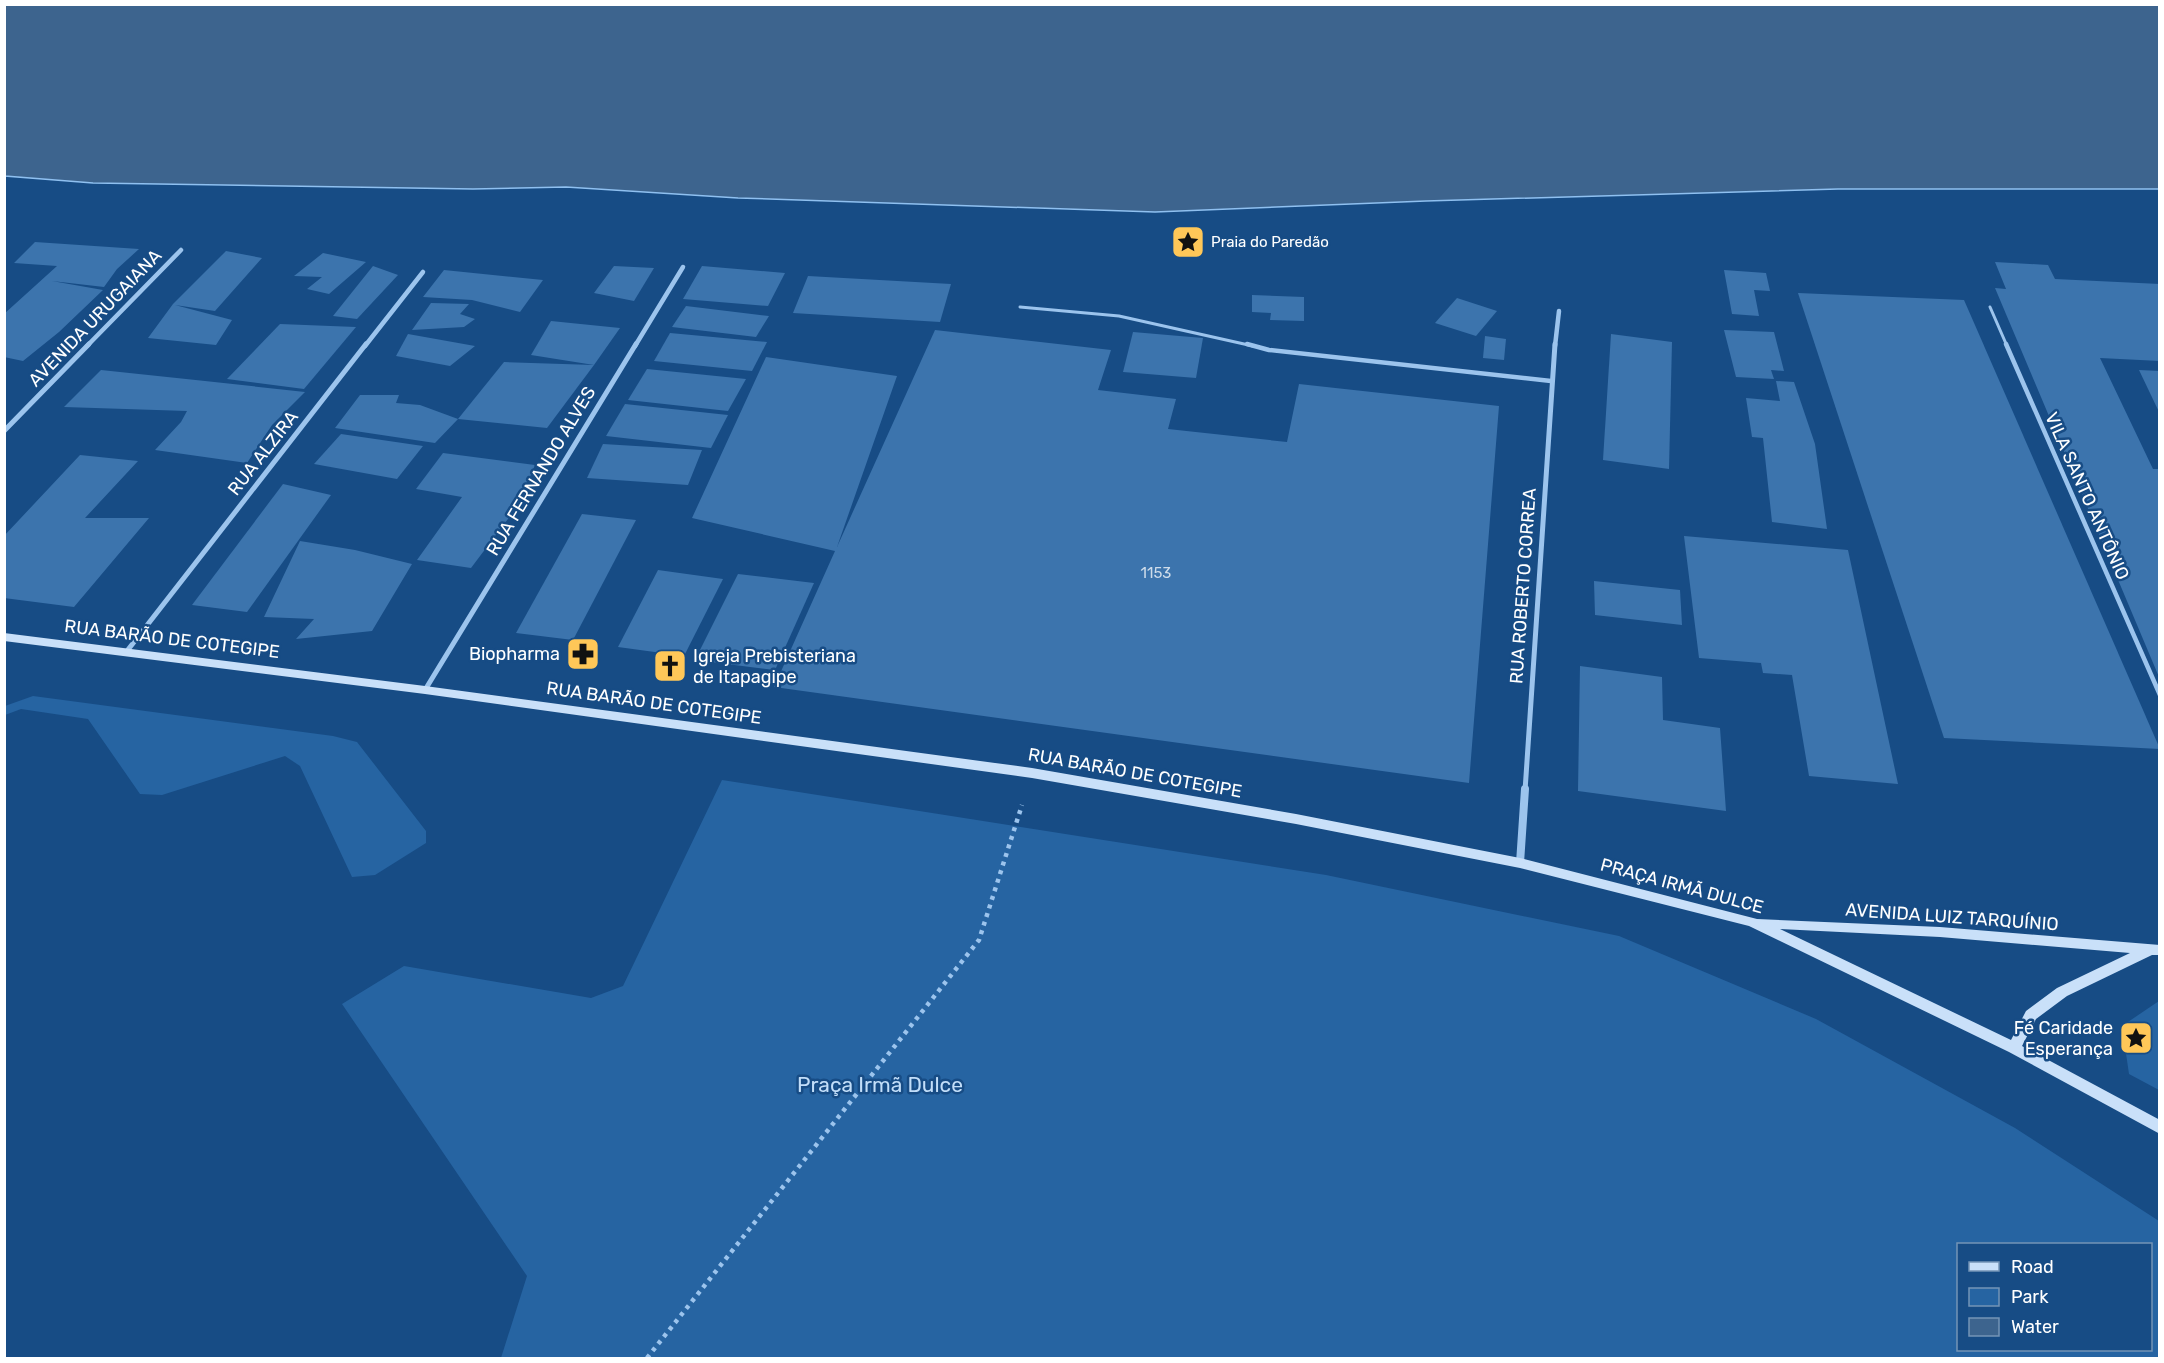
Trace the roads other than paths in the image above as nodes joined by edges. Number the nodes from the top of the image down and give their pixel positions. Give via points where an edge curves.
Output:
1 (181, 250) dead end
2 (683, 267) dead end
3 (423, 272) dead end
4 (1020, 307) dead end
5 (1990, 307) dead end
6 (1559, 311) dead end
7 (1551, 381) junction
8 (4, 431) edge
9 (4, 637) edge
10 (127, 651) junction
11 (425, 690) junction
12 (2160, 695) edge
13 (1296, 819) joint
14 (1520, 863) junction
15 (1752, 922) junction
16 (2155, 950) edge
17 (2014, 1048) junction
18 (2160, 1128) edge

1 - 8 street, AVENIDA URUGAIANA
2 - 11 street, RUA FERNANDO ALVES
3 - 10 street, RUA ALZIRA
4 - 7 lane via 1119,316 1269,350
5 - 12 lane, VILA SANTO ANTÔNIO
6 - 7 street, RUA ROBERTO CORREA
7 - 14 street, RUA ROBERTO CORREA
9 - 10 main road, RUA BARÃO DE COTEGIPE
10 - 11 main road, RUA BARÃO DE COTEGIPE
11 - 13 main road, RUA BARÃO DE COTEGIPE via 1032,773
13 - 14 main road, PRAÇA IRMÃ DULCE
14 - 15 main road, PRAÇA IRMÃ DULCE
15 - 16 main road, AVENIDA LUIZ TARQUÍNIO via 1940,932
15 - 17 main road, PRAÇA IRMÃ DULCE
16 - 17 main road, AVENIDA LUIZ TARQUÍNIO via 2062,992 2031,1015
17 - 18 main road, PRAÇA IRMÃ DULCE

